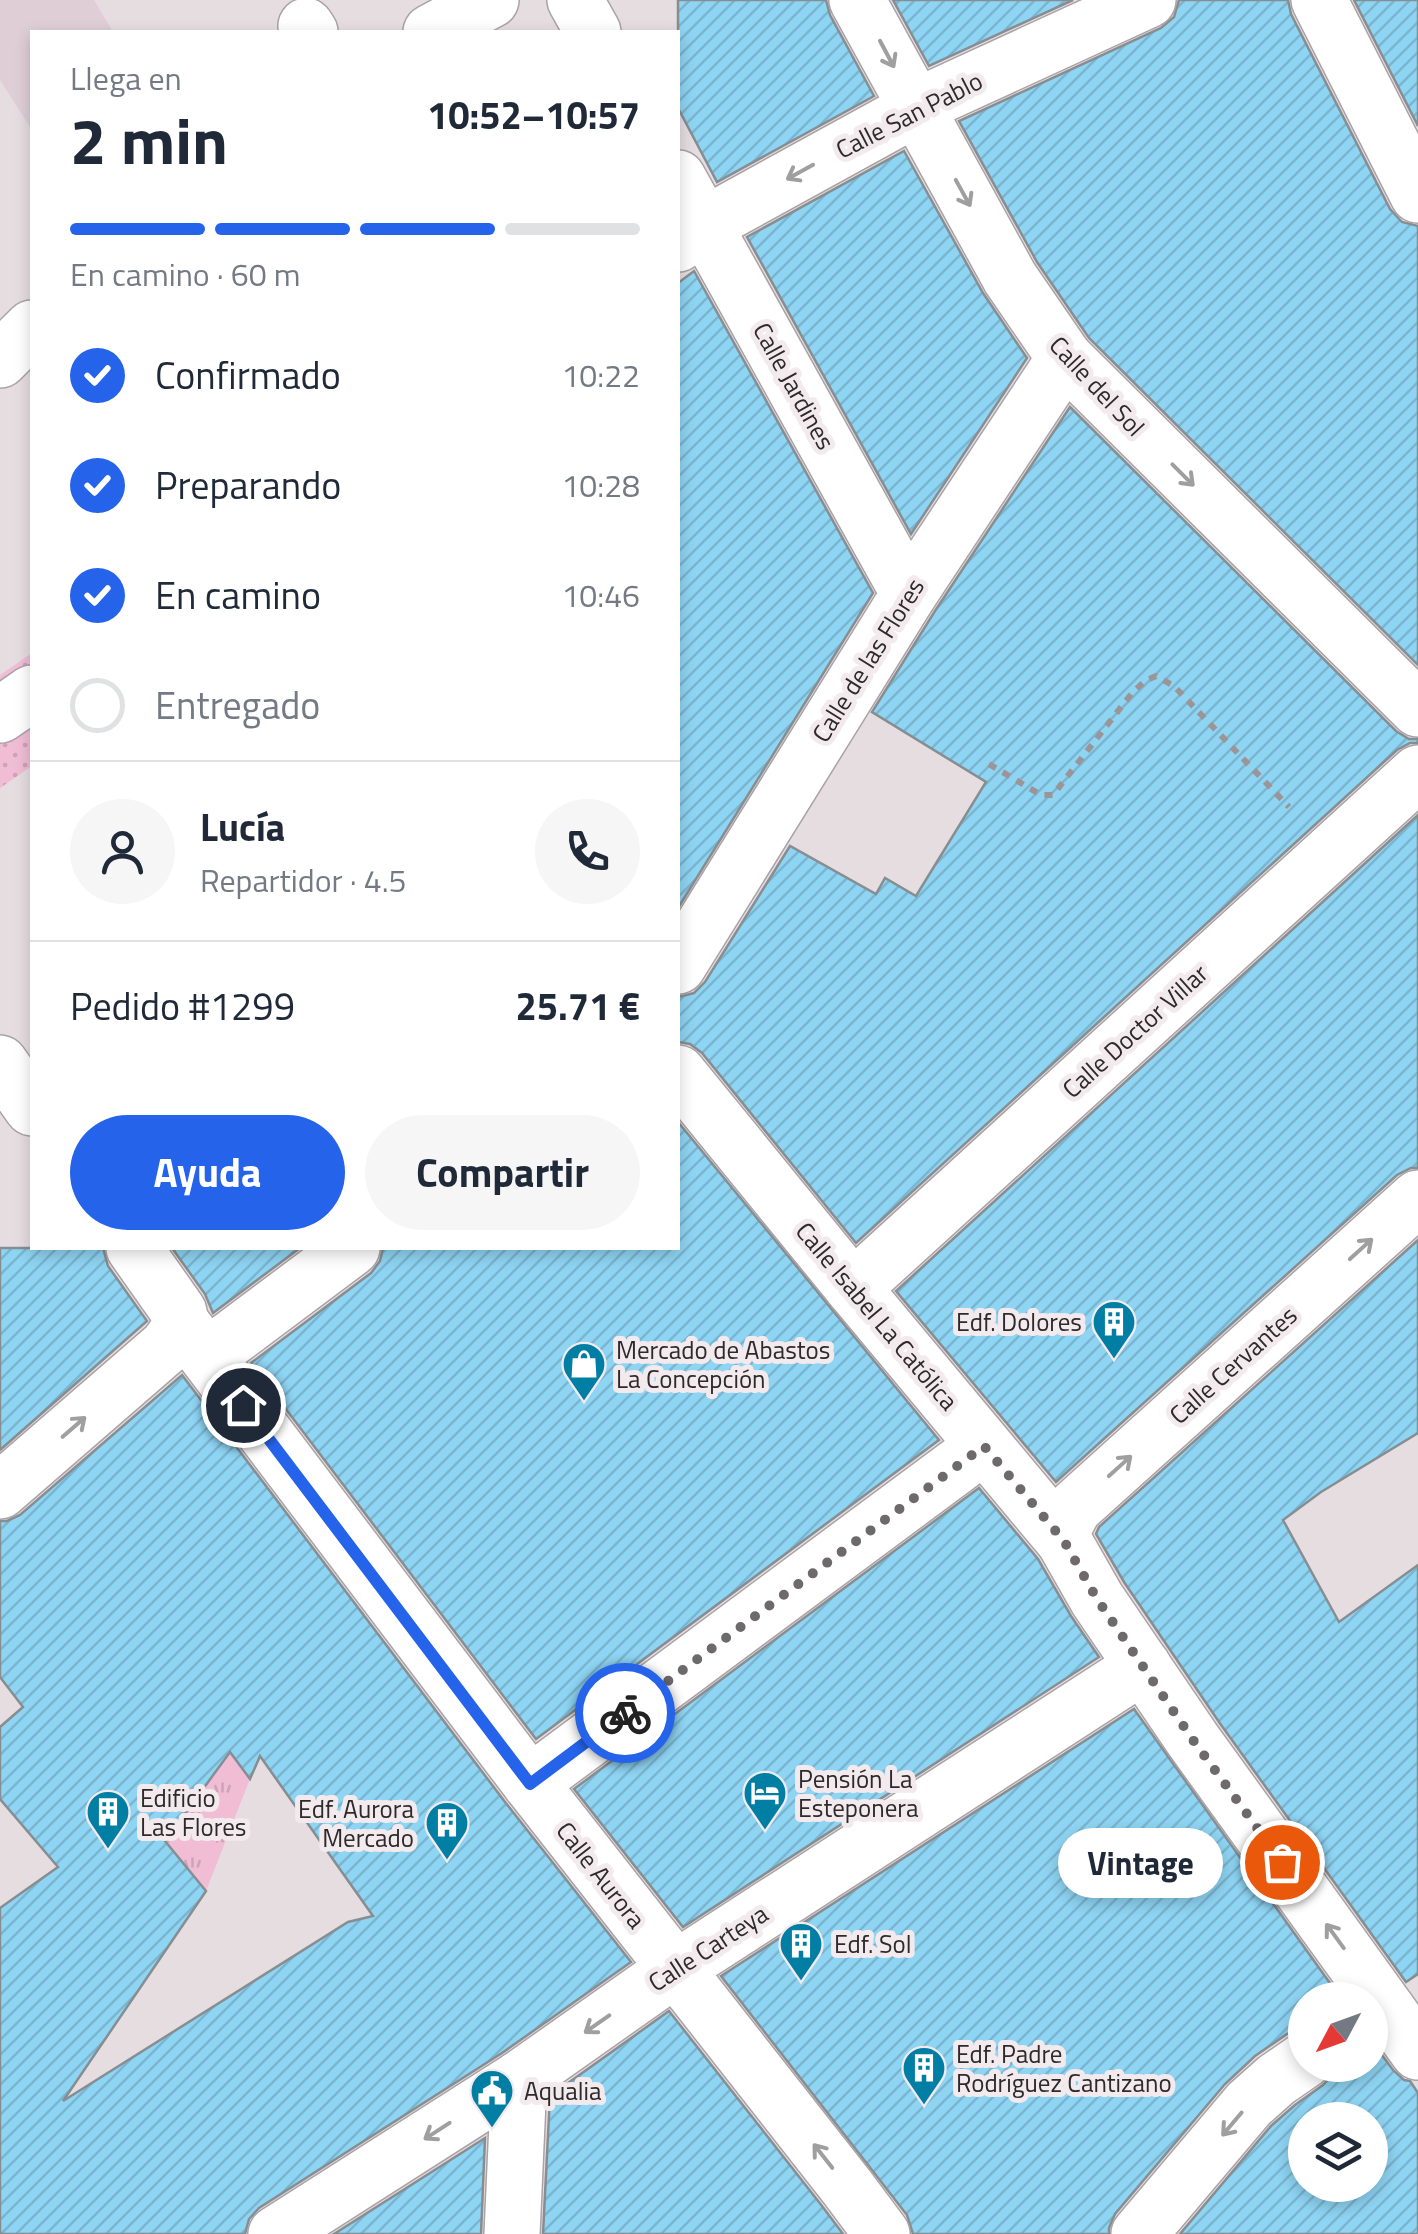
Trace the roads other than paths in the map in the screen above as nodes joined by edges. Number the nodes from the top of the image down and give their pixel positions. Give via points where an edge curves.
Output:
1 (491, 0) edge
2 (574, 0) edge
3 (858, 0) edge
4 (1148, 0) edge
5 (1319, 0) edge
6 (435, 30) edge
7 (593, 30) edge
8 (916, 108) junction
9 (680, 187) edge
10 (1418, 196) edge
11 (691, 234) edge
12 (1065, 358) junction
13 (909, 594) junction
14 (30, 693) edge
15 (1418, 709) edge
16 (0, 714) edge
17 (1418, 773) edge
18 (680, 963) edge
19 (0, 1063) edge
20 (680, 1075) edge
21 (30, 1105) edge
22 (1418, 1198) edge
23 (135, 1250) edge
24 (349, 1250) edge
25 (852, 1288) junction
26 (185, 1331) junction
27 (984, 1446) junction
28 (0, 1491) edge
29 (1064, 1541) junction
30 (1143, 1666) junction
31 (530, 1784) junction
32 (675, 1969) junction
33 (1400, 2023) edge
34 (1288, 2072) edge
35 (519, 2078) junction
36 (276, 2234) edge
37 (512, 2234) edge
38 (882, 2234) edge
39 (1139, 2234) edge

1 - 6 street
2 - 7 street
3 -> 8 street, Calle del Sol
4 - 8 street, Calle San Pablo
5 - 10 street
8 -> 11 street, Calle San Pablo
8 -> 12 street, Calle del Sol via 1010,278
9 - 11 street, Calle Jardines
11 - 13 street, Calle Jardines
12 - 13 street, Calle de las Flores
12 -> 15 street, Calle del Sol
13 - 18 street, Calle de las Flores
14 - 16 street
17 - 25 street, Calle Doctor Villar
19 - 21 street
20 - 25 street, Calle Isabel La Católica
29 -> 22 street, Calle Cervantes via 1074,1508
23 - 26 street, Calle Aurora via 174,1302
24 - 26 street via 222,1346
25 - 27 street, Calle Isabel La Católica
28 -> 26 street
26 - 31 street, Calle Aurora
27 - 29 street, Calle Isabel La Católica
27 - 31 street
29 - 30 street, Calle Isabel La Católica
30 - 32 street, Calle Carteya
33 -> 30 street, Calle Isabel La Católica
31 - 32 street, Calle Aurora
32 -> 35 street, Calle Carteya
38 -> 32 street, Calle Aurora
34 -> 39 street via 1248,2104
35 -> 36 street, Calle Carteya
35 - 37 street

